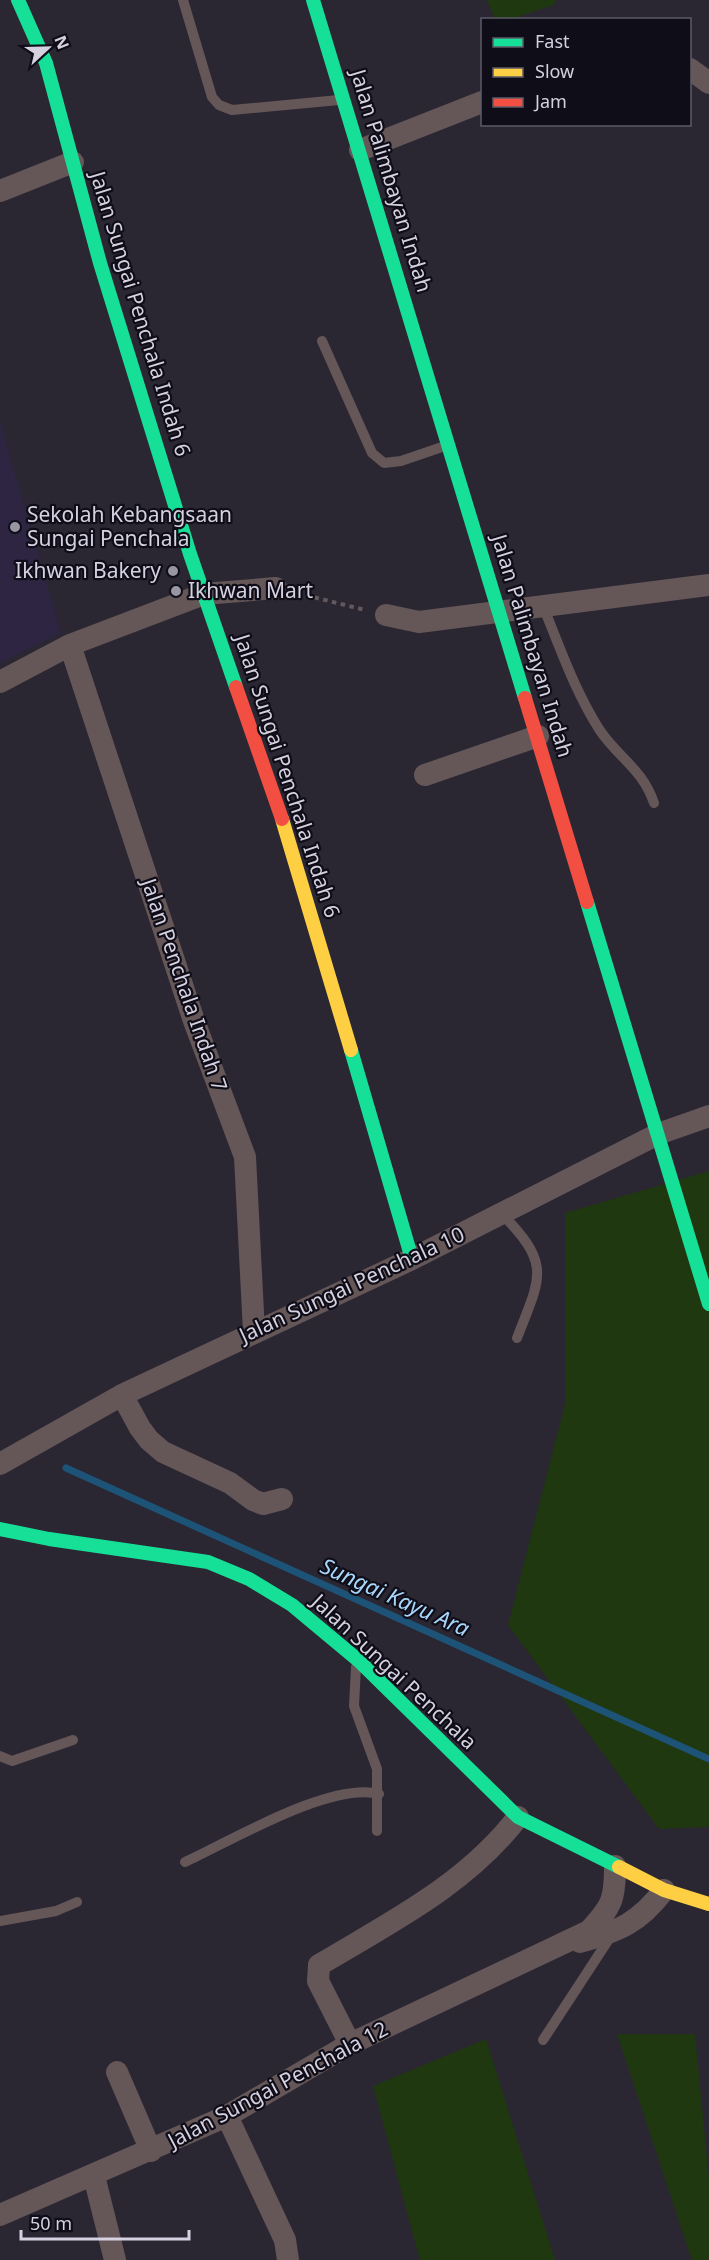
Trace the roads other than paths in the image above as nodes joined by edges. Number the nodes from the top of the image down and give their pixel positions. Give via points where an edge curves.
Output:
1 (18, 0) edge
2 (183, 0) edge
3 (313, 0) edge
4 (691, 70) edge
5 (709, 83) edge
6 (345, 99) junction
7 (481, 103) edge
8 (360, 150) junction
9 (73, 162) junction
10 (0, 191) edge
11 (322, 341) dead end
12 (448, 445) junction
13 (709, 585) edge
14 (276, 588) road end
15 (204, 594) junction
16 (543, 606) junction
17 (498, 611) junction
18 (386, 615) road end
19 (70, 645) junction
20 (0, 682) edge
21 (538, 736) junction
22 (425, 775) dead end
23 (654, 803) dead end
24 (709, 1116) edge
25 (658, 1134) junction
26 (501, 1213) junction
27 (412, 1258) junction
28 (709, 1304) edge
29 (254, 1332) junction
30 (517, 1338) dead end
31 (122, 1395) junction
32 (0, 1464) edge
33 (282, 1499) dead end
34 (0, 1529) edge
35 (358, 1660) junction
36 (73, 1740) dead end
37 (0, 1756) edge
38 (379, 1794) junction
39 (518, 1817) junction
40 (377, 1831) dead end
41 (185, 1862) dead end
42 (615, 1866) junction
43 (664, 1890) junction
44 (77, 1902) dead end
45 (709, 1904) edge
46 (0, 1921) edge
47 (609, 1923) junction
48 (543, 2040) dead end
49 (350, 2044) junction
50 (117, 2072) dead end
51 (227, 2116) junction
52 (152, 2151) junction
53 (94, 2176) junction
54 (0, 2214) edge
55 (115, 2260) edge
56 (288, 2260) edge

1 - 9 street, Jalan Sungai Penchala Indah 6 via 46,63
2 - 6 lane via 212,97 219,105 232,110
3 - 6 street, Jalan Palimbayan Indah
4 - 5 street
6 - 8 street, Jalan Palimbayan Indah
7 - 8 street
8 - 12 street, Jalan Palimbayan Indah
9 - 10 street
9 - 15 street, Jalan Sungai Penchala Indah 6 via 100,263
11 - 12 lane via 372,453 384,463
12 - 17 street, Jalan Palimbayan Indah
13 - 16 street
14 - 15 street
15 - 19 street
15 - 27 street, Jalan Sungai Penchala Indah 6 via 287,832
16 - 17 street
16 - 23 lane via 585,706 601,732 648,783
17 - 18 street via 419,622
17 - 21 street, Jalan Palimbayan Indah
19 - 20 street
19 - 29 street, Jalan Penchala Indah 7 via 194,1021 245,1157
21 - 22 street
21 - 25 street, Jalan Palimbayan Indah
24 - 25 street, Jalan Sungai Penchala 10
25 - 26 street, Jalan Sungai Penchala 10
25 - 28 street, Jalan Palimbayan Indah
26 - 27 street, Jalan Sungai Penchala 10
26 - 30 lane via 525,1237 538,1267 538,1283
27 - 29 street, Jalan Sungai Penchala 10
29 - 31 street, Jalan Sungai Penchala 10
31 - 32 street, Jalan Sungai Penchala 10
31 - 33 street via 140,1428 163,1452 230,1483 253,1500 264,1504
34 - 35 street, Jalan Sungai Penchala via 208,1562 249,1579 292,1605
35 - 38 lane via 354,1706 377,1769
35 - 39 street, Jalan Sungai Penchala
36 - 37 lane via 12,1761
38 - 40 lane
38 - 41 lane via 360,1791 321,1798
39 - 42 street, Jalan Sungai Penchala
39 - 49 street via 499,1842 443,1889 319,1965 318,1982
42 - 43 street, Jalan Sungai Penchala
42 - 47 street
43 - 45 street, Jalan Sungai Penchala
43 - 47 street, Jalan Sungai Penchala 12 via 632,1924
44 - 46 lane via 45,1914
47 - 48 lane
47 - 49 street, Jalan Sungai Penchala 12
49 - 51 street, Jalan Sungai Penchala 12
50 - 52 street
51 - 52 street, Jalan Sungai Penchala 12
51 - 56 street via 285,2240
52 - 53 street, Jalan Sungai Penchala 12
53 - 54 street, Jalan Sungai Penchala 12
53 - 55 street

